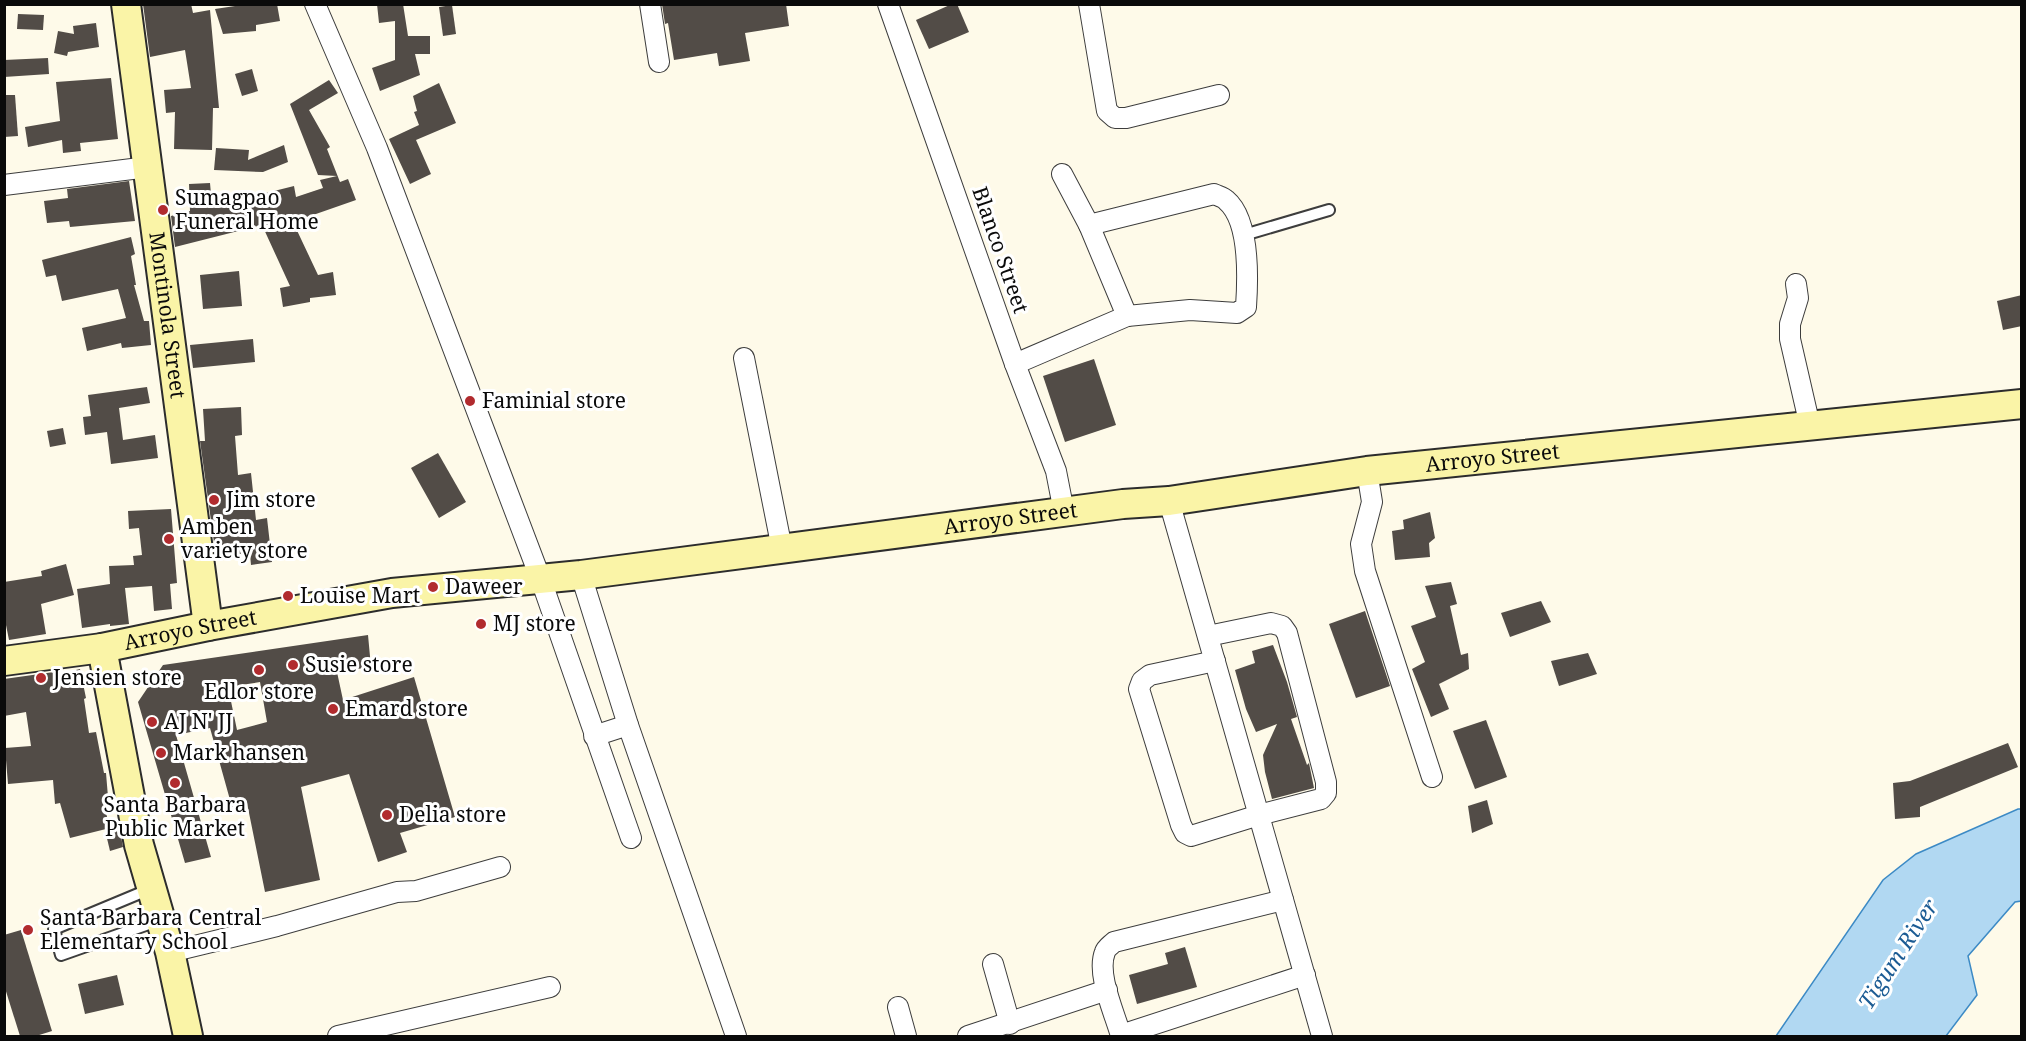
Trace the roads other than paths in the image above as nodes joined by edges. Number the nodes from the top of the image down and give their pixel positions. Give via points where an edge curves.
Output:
1 (126, 4) edge
2 (315, 4) edge
3 (650, 4) edge
4 (888, 4) edge
5 (1089, 4) edge
6 (659, 62) dead end
7 (1219, 95) dead end
8 (148, 167) junction
9 (1062, 174) dead end
10 (4, 185) edge
11 (1329, 210) dead end
12 (1089, 225) junction
13 (1244, 235) junction
14 (1796, 284) dead end
15 (1127, 316) junction
16 (744, 358) dead end
17 (1015, 364) junction
18 (2022, 404) edge
19 (1810, 426) junction
20 (1367, 471) junction
21 (1169, 501) junction
22 (1064, 512) junction
23 (782, 549) junction
24 (581, 575) junction
25 (541, 580) junction
26 (208, 626) junction
27 (1208, 636) junction
28 (102, 648) junction
29 (4, 661) edge
30 (1215, 662) junction
31 (628, 725) junction
32 (594, 736) junction
33 (1432, 777) dead end
34 (1259, 814) junction
35 (632, 838) dead end
36 (500, 867) dead end
37 (152, 888) junction
38 (1283, 900) junction
39 (160, 920) junction
40 (170, 952) junction
41 (993, 964) dead end
42 (1305, 975) junction
43 (550, 987) dead end
44 (1107, 990) junction
45 (898, 1007) dead end
46 (1010, 1024) junction
47 (188, 1036) edge
48 (338, 1036) edge
49 (736, 1036) edge
50 (906, 1036) edge
51 (968, 1036) edge
52 (1121, 1036) edge
53 (1322, 1036) edge

1 - 8 street, Montinola Street
2 - 25 street via 377,148
3 - 6 street
4 - 17 street, Blanco Street
5 - 7 street via 1107,111 1115,118
8 - 10 street
8 - 26 street, Montinola Street
9 - 12 street
11 - 13 lane
12 - 13 street via 1214,194 1225,198 1233,208
12 - 15 street
13 - 15 street via 1246,307 1237,313 1190,310
14 - 19 street via 1798,298 1790,339
15 - 17 street
16 - 23 street
17 - 22 street, Blanco Street via 1056,471
18 - 19 street, Arroyo Street
19 - 20 street, Arroyo Street
20 - 21 street, Arroyo Street
20 - 33 street via 1372,502 1361,544 1365,571
21 - 22 street, Arroyo Street
21 - 27 street
22 - 23 street, Arroyo Street
23 - 24 street, Arroyo Street
24 - 25 street, Arroyo Street
24 - 31 street
25 - 26 street, Arroyo Street via 392,593
25 - 32 street
26 - 28 street, Arroyo Street
27 - 30 street
27 - 34 street via 1271,623 1282,626 1287,633 1326,792 1321,799
28 - 29 street, Arroyo Street
28 - 37 street via 139,845
30 - 34 street
30 - 34 street via 1150,675 1139,689 1185,833 1191,836
31 - 32 street
31 - 49 street
32 - 35 street
34 - 38 street
36 - 40 street
37 - 39 street
37 - 39 lane via 54,929 61,955
38 - 42 street
38 - 44 street via 1114,942 1105,950 1102,963
39 - 40 street
40 - 47 street
41 - 46 street
42 - 52 street
42 - 53 street
43 - 48 street
44 - 46 street
44 - 52 street
45 - 50 street
46 - 51 street

